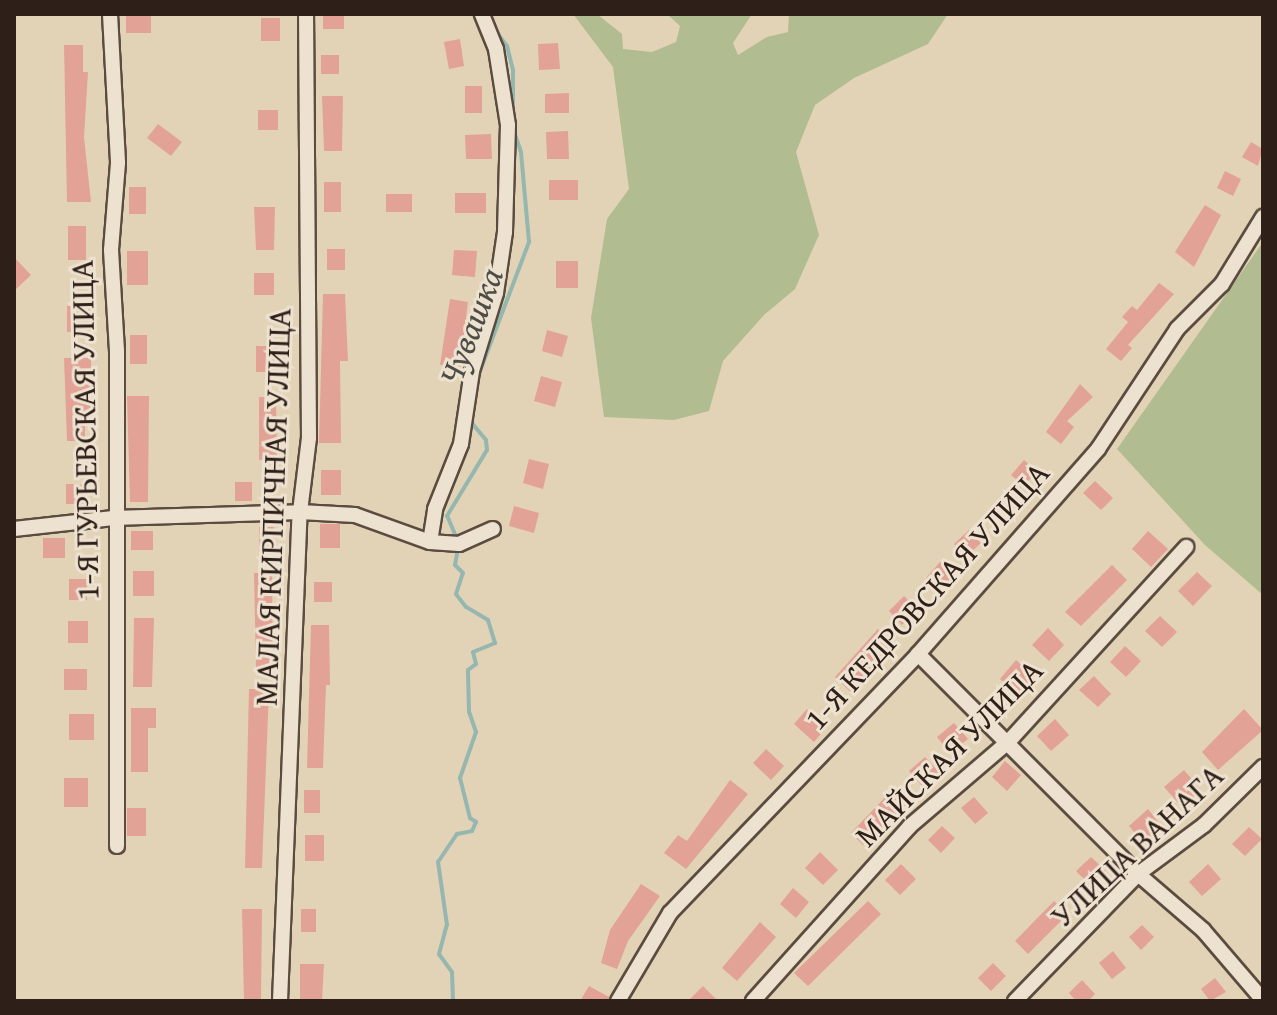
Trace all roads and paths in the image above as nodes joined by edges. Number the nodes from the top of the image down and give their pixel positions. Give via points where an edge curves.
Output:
1 (110, 14) edge
2 (306, 14) edge
3 (482, 14) edge
4 (1263, 217) edge
5 (300, 512) junction
6 (113, 518) junction
7 (14, 529) edge
8 (493, 529) dead end
9 (430, 542) junction
10 (1186, 547) dead end
11 (918, 654) junction
12 (1009, 741) junction
13 (1263, 767) edge
14 (117, 846) dead end
15 (1138, 874) junction
16 (1257, 995) edge
17 (280, 1001) edge
18 (618, 1001) edge
19 (753, 1001) edge
20 (1015, 1001) edge

1 - 6 street, 1-Я ГУРЬЕВСКАЯ УЛИЦА via 118,163 111,250 117,351
2 - 5 street, МАЛАЯ КИРПИЧНАЯ УЛИЦА via 309,438
3 - 9 street via 496,49 508,125 505,232 496,293 472,371 461,444 435,509
4 - 11 street, 1-Я КЕДРОВСКАЯ УЛИЦА via 1222,284 1177,329 1098,449
5 - 6 street
5 - 9 street via 355,515
5 - 17 street, МАЛАЯ КИРПИЧНАЯ УЛИЦА
6 - 7 street
6 - 14 street, 1-Я ГУРЬЕВСКАЯ УЛИЦА
8 - 9 street via 459,544
10 - 12 street, МАЙСКАЯ УЛИЦА
11 - 12 street
11 - 18 street, 1-Я КЕДРОВСКАЯ УЛИЦА via 670,913
12 - 15 street
12 - 19 street, МАЙСКАЯ УЛИЦА via 910,826
13 - 15 street, УЛИЦА ВАНАГА via 1204,825
15 - 16 street via 1203,930
15 - 20 street, УЛИЦА ВАНАГА

